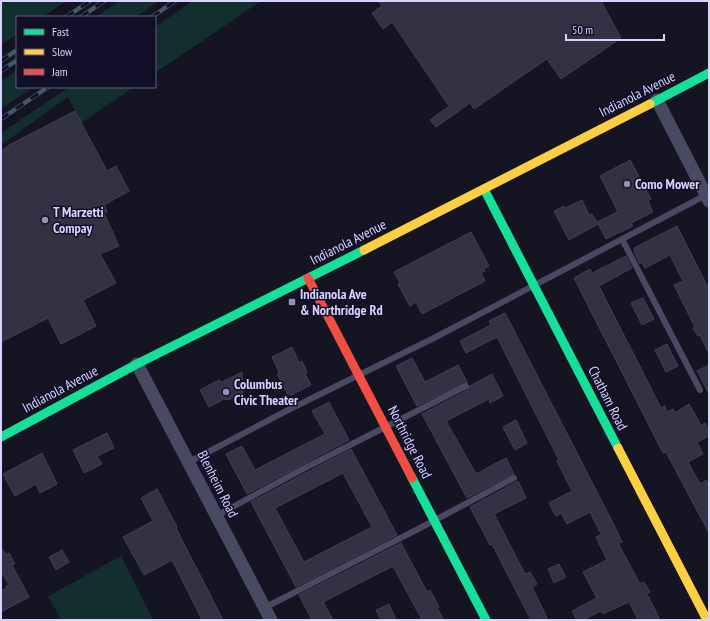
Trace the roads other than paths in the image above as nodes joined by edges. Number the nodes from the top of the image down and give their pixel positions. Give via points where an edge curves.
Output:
1 (709, 73) edge
2 (657, 100) junction
3 (484, 189) junction
4 (708, 197) edge
5 (622, 239) junction
6 (308, 278) junction
7 (534, 286) junction
8 (137, 364) junction
9 (359, 375) junction
10 (466, 386) dead end
11 (700, 390) dead end
12 (386, 427) junction
13 (1, 437) edge
14 (189, 462) junction
15 (514, 478) dead end
16 (216, 516) junction
17 (434, 521) junction
18 (264, 608) junction
19 (271, 620) edge
20 (486, 620) edge
21 (706, 620) edge

1 - 2 street, Indianola Avenue
2 - 3 street, Indianola Avenue
2 - 4 street
3 - 6 street, Indianola Avenue
3 - 7 street, Chatham Road
4 - 5 lane
5 - 7 lane
5 - 11 lane
6 - 8 street, Indianola Avenue
6 - 9 street, Northridge Road
7 - 9 lane
7 - 21 street, Chatham Road
8 - 13 street, Indianola Avenue
8 - 14 street, Blenheim Road
9 - 12 street, Northridge Road
9 - 14 lane
10 - 12 lane
12 - 16 lane
12 - 17 street, Northridge Road
14 - 16 street, Blenheim Road
15 - 17 lane
16 - 18 street, Blenheim Road
17 - 18 lane
17 - 20 street, Northridge Road
18 - 19 street, Blenheim Road

